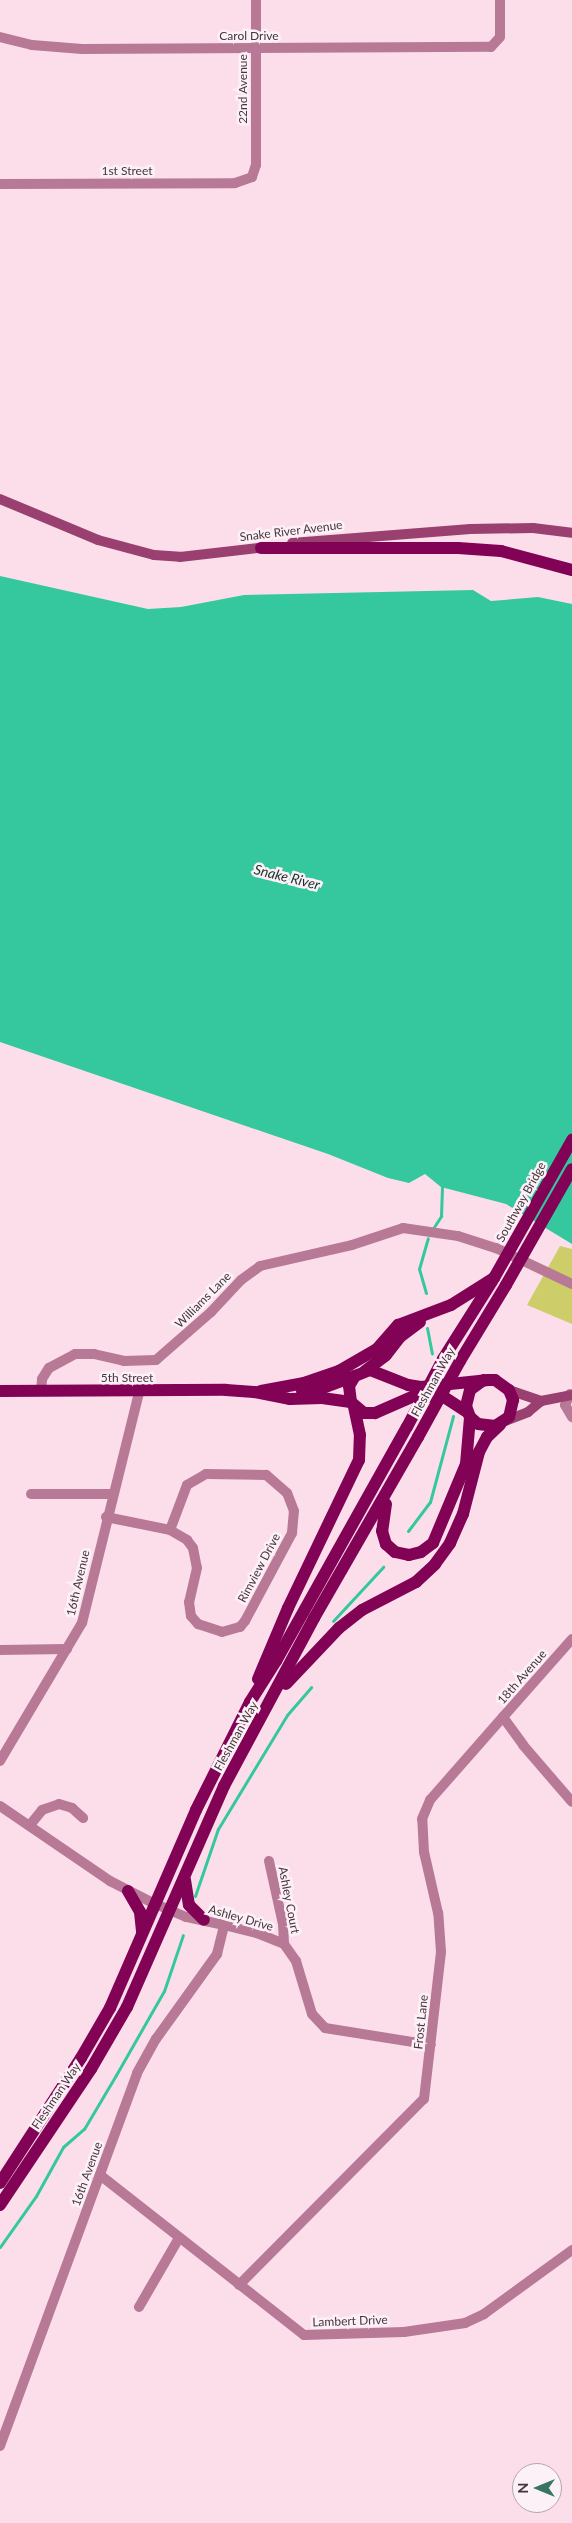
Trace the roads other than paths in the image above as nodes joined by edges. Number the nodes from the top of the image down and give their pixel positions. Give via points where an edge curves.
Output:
1 (256, 0) edge
2 (500, 0) edge
3 (0, 37) edge
4 (256, 49) junction
5 (252, 177) joint
6 (0, 184) edge
7 (0, 494) edge
8 (0, 499) edge
9 (22, 507) junction
10 (572, 533) edge
11 (261, 548) junction
12 (572, 570) edge
13 (572, 1140) edge
14 (572, 1169) edge
15 (494, 1278) junction
16 (572, 1284) edge
17 (429, 1314) junction
18 (360, 1373) junction
19 (484, 1380) junction
20 (282, 1387) junction
21 (509, 1390) junction
22 (0, 1391) edge
23 (41, 1391) junction
24 (139, 1392) junction
25 (254, 1392) junction
26 (571, 1394) edge
27 (541, 1401) junction
28 (352, 1405) junction
29 (469, 1414) junction
30 (572, 1416) edge
31 (502, 1423) junction
32 (388, 1492) junction
33 (31, 1494) dead end
34 (111, 1494) junction
35 (106, 1517) junction
36 (170, 1530) junction
37 (572, 1639) edge
38 (67, 1649) junction
39 (0, 1650) edge
40 (273, 1700) junction
41 (250, 1702) junction
42 (503, 1717) junction
43 (0, 1761) edge
44 (572, 1802) edge
45 (0, 1806) edge
46 (83, 1818) dead end
47 (30, 1825) junction
48 (268, 1862) dead end
49 (186, 1871) junction
50 (128, 1891) junction
51 (155, 1904) junction
52 (170, 1911) junction
53 (204, 1920) junction
54 (224, 1925) junction
55 (142, 1935) junction
56 (284, 1944) junction
57 (431, 2045) junction
58 (100, 2175) junction
59 (0, 2183) edge
60 (0, 2205) edge
61 (179, 2238) junction
62 (572, 2250) edge
63 (239, 2285) junction
64 (139, 2307) dead end
65 (0, 2446) edge

1 - 4 street, 22nd Avenue
2 - 4 street, Carol Drive via 498,42 491,47
3 - 4 street, Carol Drive via 53,48
4 - 5 street, 22nd Avenue via 256,165
5 - 6 street, 1st Street via 235,183
7 - 9 main road, Snake River Avenue
8 - 9 main road, Snake River Avenue
9 - 11 main road, Snake River Avenue via 98,540 154,555 180,557
10 - 11 main road, Snake River Avenue via 533,528 470,529 336,538
11 - 12 main road via 458,548 501,552
13 - 15 main road, Southway Bridge, bridge
14 - 32 main road, Fleshman Way, bridge
15 - 17 main road via 451,1305
15 - 41 main road, Fleshman Way, bridge via 443,1359
16 - 23 street, Williams Lane via 496,1248 458,1236 403,1228 352,1245 260,1266 240,1280 156,1360 124,1361 94,1354 75,1354 49,1368 42,1379
17 - 18 main road, 5th Street via 400,1337 386,1355
17 - 20 main road via 398,1325 376,1349 339,1371
18 - 19 main road via 382,1372 399,1382 421,1387
18 - 20 main road, 5th Street via 317,1390
18 - 28 main road via 348,1391
19 - 21 main road via 495,1380
19 - 29 main road via 470,1390 466,1400
20 - 25 main road, 5th Street
21 - 27 main road
21 - 31 main road via 513,1406
22 - 23 main road, 5th Street
23 - 24 main road, 5th Street
24 - 25 main road, 5th Street
24 - 34 street, 16th Avenue
25 - 28 main road, 5th Street via 290,1399 322,1398
26 - 27 main road
26 - 30 street via 565,1405
27 - 31 main road via 528,1412
28 - 29 main road, 5th Street via 364,1413 375,1413 407,1398 444,1397
28 - 41 main road via 360,1435 359,1460 269,1650
29 - 31 main road via 484,1426
29 - 32 main road via 466,1464 451,1507 433,1542 421,1552 409,1556 395,1552 386,1544 382,1519
31 - 40 main road via 487,1437 479,1452 463,1514 435,1564 416,1582 362,1610 339,1628
32 - 40 main road, Fleshman Way via 314,1618
33 - 34 street
34 - 35 street, 16th Avenue
35 - 36 street, Rimview Drive
35 - 38 street, 16th Avenue via 82,1622
36 - 36 street, Rimview Drive via 187,1485 206,1474 266,1475 287,1493 294,1511 292,1533 245,1621 231,1632 214,1631 191,1616 189,1602 196,1558 187,1540
37 - 42 street, 18th Avenue
38 - 39 street
38 - 43 street, 16th Avenue
40 - 49 main road, Fleshman Way via 224,1786
41 - 51 main road, Fleshman Way via 196,1810
42 - 44 street, 18th Avenue
42 - 57 street, Frost Lane via 430,1800 422,1819 424,1852 438,1913 441,1952
45 - 47 street
46 - 47 street via 72,1808 60,1804 42,1810
47 - 50 street
48 - 56 street, Ashley Court via 283,1924
49 - 52 main road, Fleshman Way
49 - 53 main road via 186,1898
50 - 51 street
50 - 55 main road via 140,1912
51 - 52 street, Ashley Drive
51 - 55 main road, Fleshman Way
52 - 53 street, Ashley Drive
52 - 60 main road, Fleshman Way via 127,2007 91,2069
53 - 54 street, Ashley Drive
54 - 56 street, Ashley Drive
54 - 58 street, 16th Avenue via 217,1954 156,2039 136,2074
55 - 59 main road, Fleshman Way via 110,2008
56 - 57 street, Ashley Drive via 296,1961 312,2014 325,2028
57 - 63 street, Frost Lane via 424,2099
58 - 61 street, Lambert Drive
58 - 65 street, 16th Avenue
61 - 63 street, Lambert Drive
61 - 64 street
62 - 63 street, Lambert Drive via 484,2314 445,2327 404,2332 304,2335

